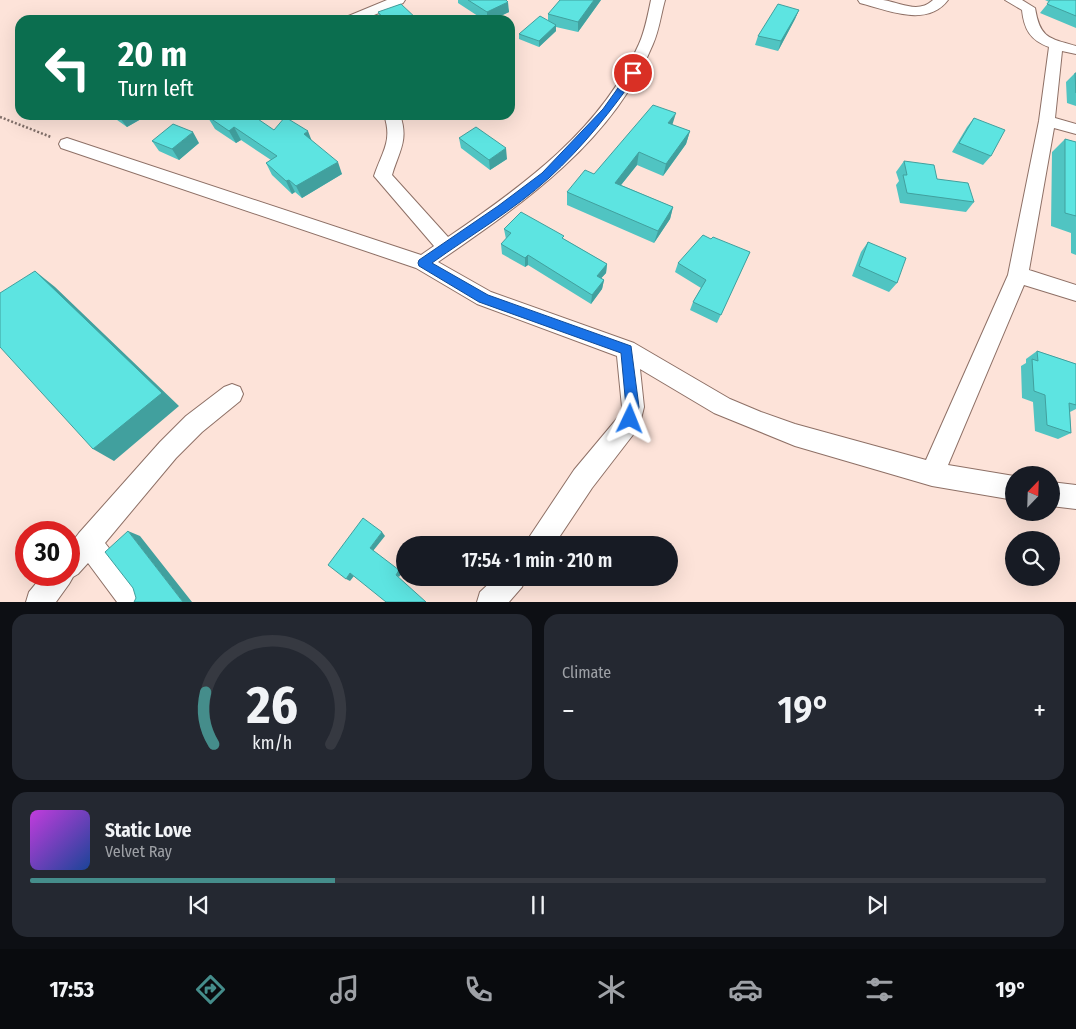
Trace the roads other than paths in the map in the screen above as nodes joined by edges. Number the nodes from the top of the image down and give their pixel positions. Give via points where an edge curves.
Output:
1 (658, 0) edge
2 (865, 0) edge
3 (941, 0) edge
4 (1012, 0) edge
5 (388, 2) edge
6 (1032, 4) edge
7 (361, 15) edge
8 (1056, 44) junction
9 (1076, 50) edge
10 (394, 120) edge
11 (1046, 121) junction
12 (1076, 129) edge
13 (67, 144) road end
14 (446, 248) junction
15 (423, 263) junction
16 (1018, 275) junction
17 (1076, 293) edge
18 (627, 350) junction
19 (232, 394) dead end
20 (932, 474) junction
21 (1005, 486) edge
22 (1060, 495) edge
23 (1076, 498) edge
24 (544, 536) edge
25 (88, 542) junction
26 (80, 552) edge
27 (51, 586) edge
28 (505, 586) edge
29 (39, 602) edge
30 (134, 602) edge
31 (490, 602) edge

1 - 14 street via 645,51 606,111 546,175
2 - 3 street via 916,12 930,10
4 - 6 street
5 - 7 street
6 - 8 street via 1032,28 1045,40
8 - 9 street
8 - 11 street
10 - 14 street via 397,141 382,176
11 - 12 street
11 - 16 street
13 - 15 street
14 - 15 street
15 - 18 street via 484,298
16 - 17 street
16 - 20 street
18 - 20 street via 722,406 757,422
18 - 24 street via 633,407 630,419
19 - 25 street via 168,450
20 - 21 street
22 - 23 street
25 - 26 street
25 - 30 street
27 - 29 street
28 - 31 street

